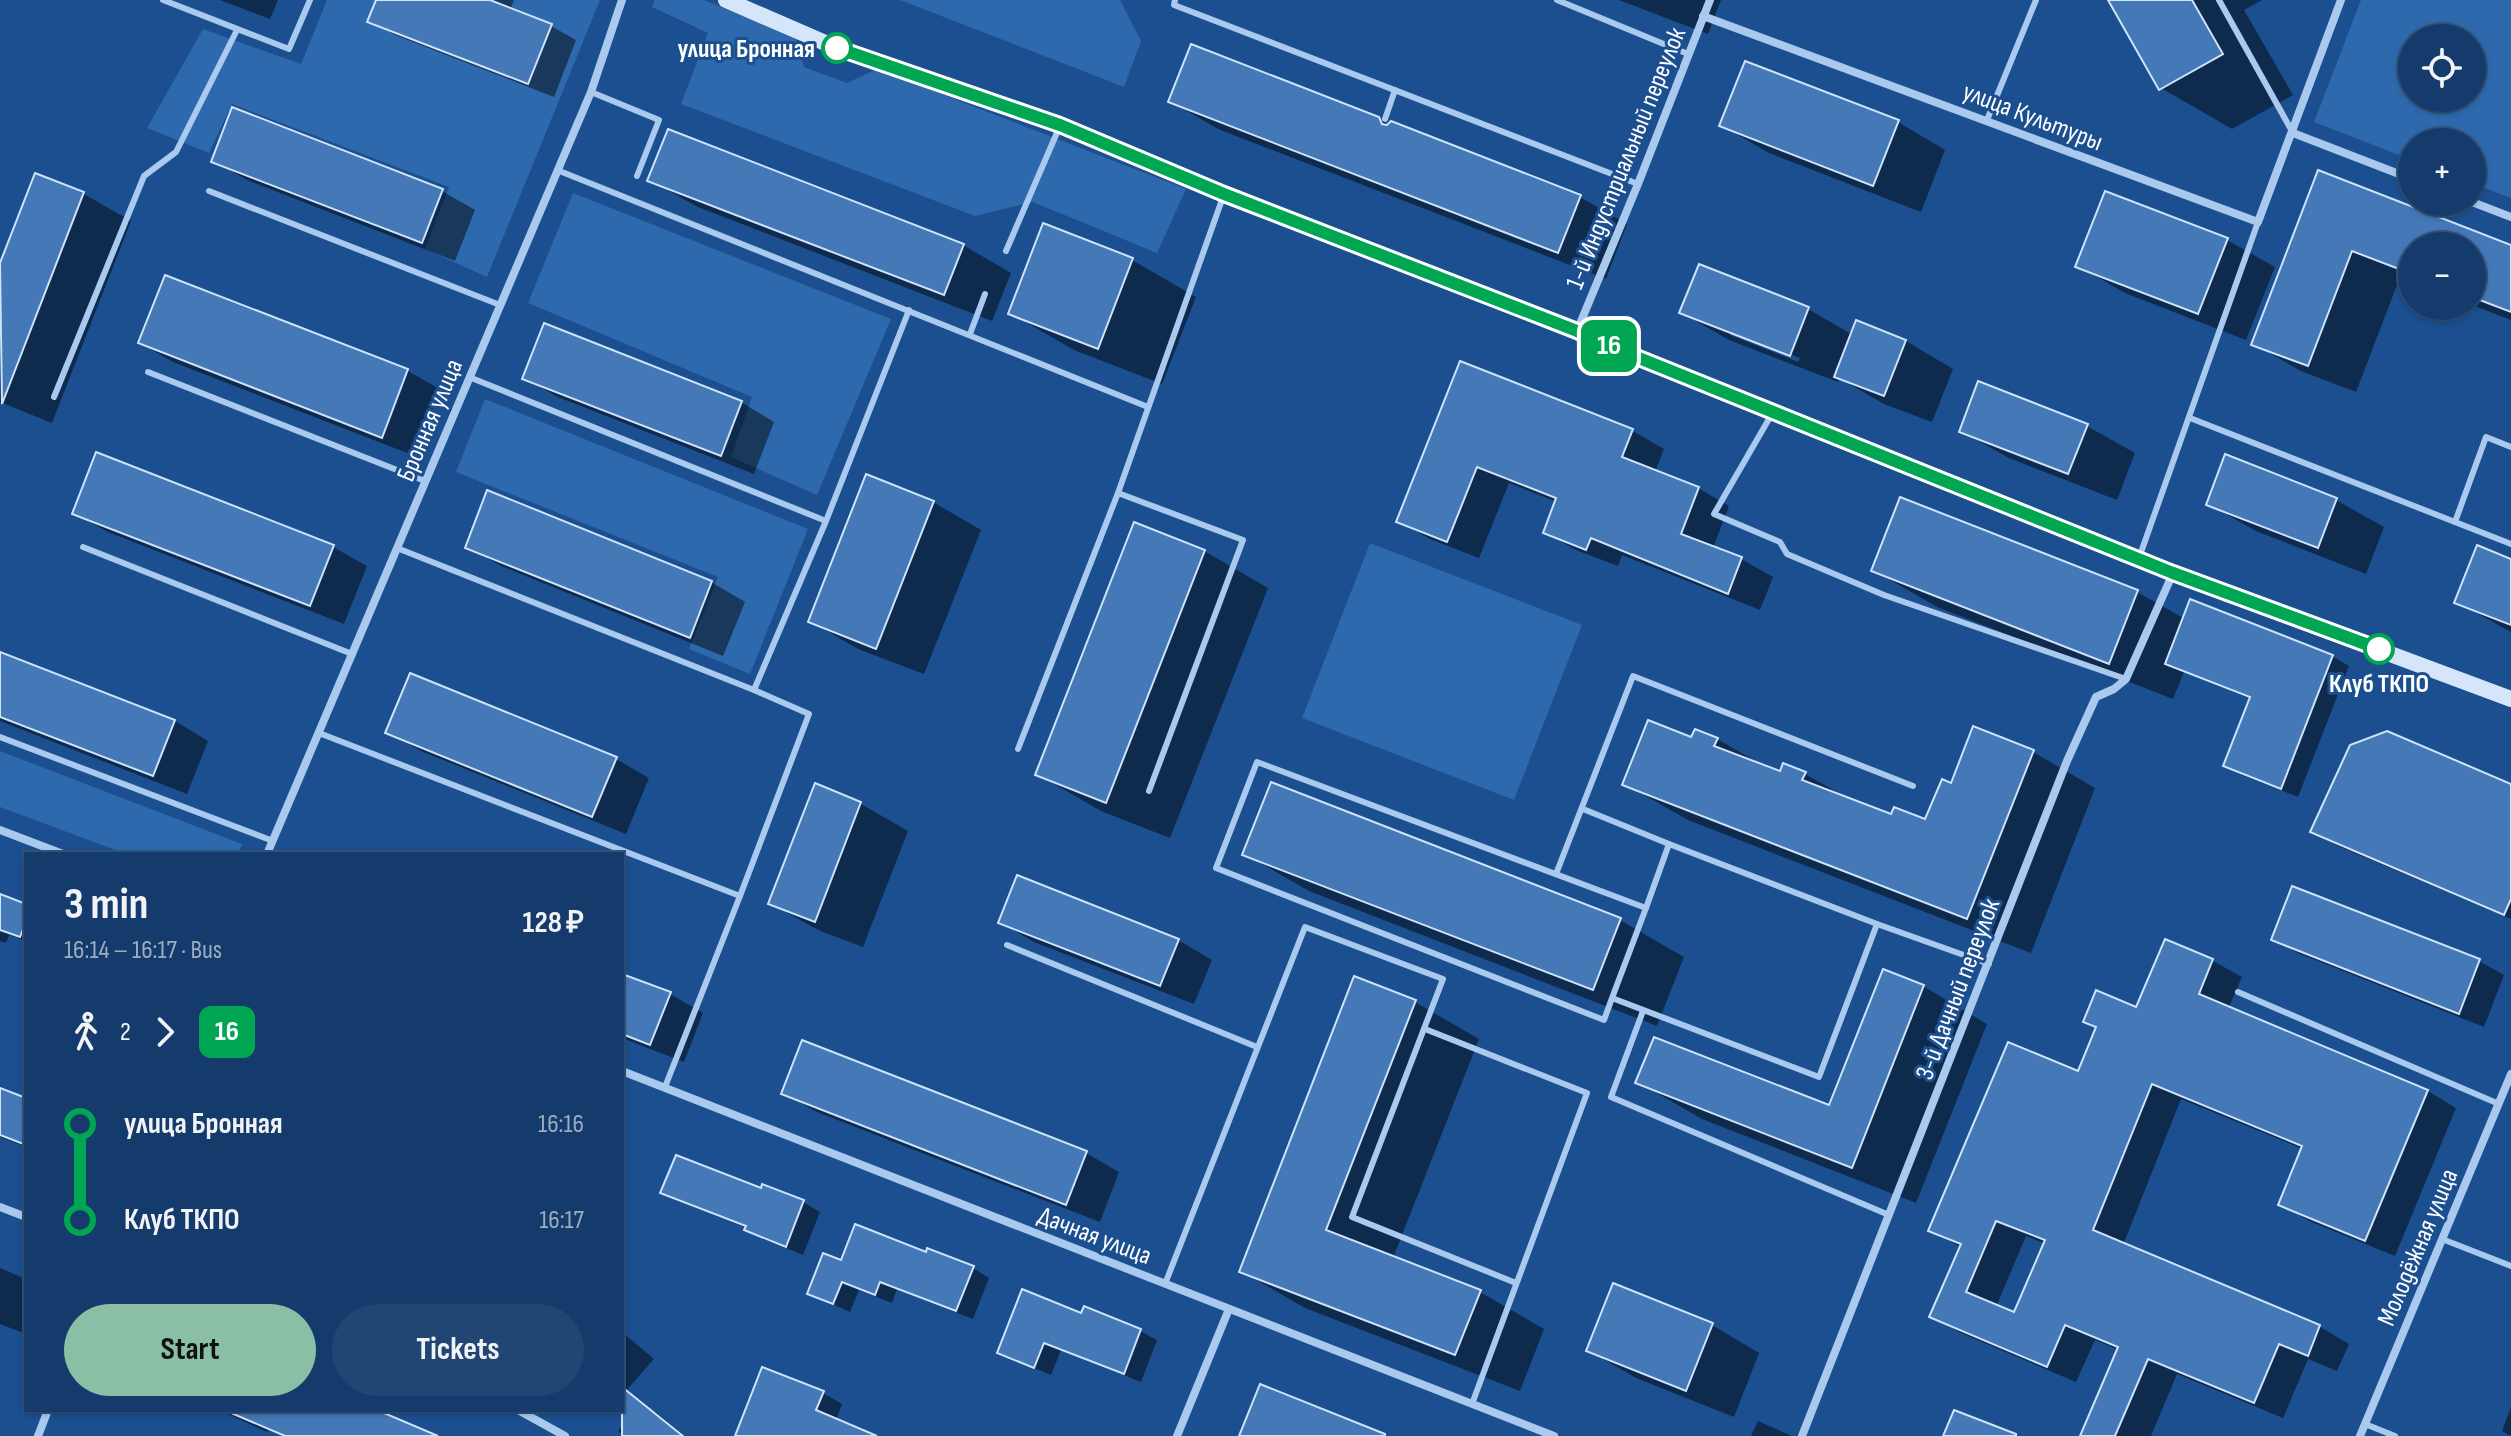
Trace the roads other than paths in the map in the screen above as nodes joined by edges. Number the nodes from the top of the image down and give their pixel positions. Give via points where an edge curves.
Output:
1 (163, 0) edge
2 (310, 0) edge
3 (622, 0) edge
4 (726, 0) edge
5 (1175, 0) edge
6 (1557, 0) edge
7 (1710, 0) edge
8 (2036, 0) edge
9 (2219, 0) edge
10 (2341, 0) edge
11 (1703, 16) junction
12 (237, 30) junction
13 (1688, 54) junction
14 (1395, 90) junction
15 (591, 92) junction
16 (1385, 119) dead end
17 (1987, 120) junction
18 (1060, 125) junction
19 (2293, 133) junction
20 (557, 170) junction
21 (2398, 174) edge
22 (637, 176) dead end
23 (1638, 184) junction
24 (209, 191) dead end
25 (1224, 194) junction
26 (2486, 207) edge
27 (2511, 217) edge
28 (2258, 222) junction
29 (1006, 251) dead end
30 (985, 294) dead end
31 (500, 305) junction
32 (909, 310) junction
33 (1577, 331) junction
34 (970, 334) junction
35 (148, 372) dead end
36 (469, 377) junction
37 (54, 397) dead end
38 (1148, 407) junction
39 (1773, 412) junction
40 (2190, 418) junction
41 (2511, 447) edge
42 (425, 481) junction
43 (1118, 493) junction
44 (826, 521) junction
45 (2455, 522) junction
46 (2511, 544) edge
47 (83, 547) dead end
48 (397, 548) junction
49 (2139, 559) junction
50 (2173, 573) junction
51 (352, 654) junction
52 (2126, 679) junction
53 (754, 690) junction
54 (2511, 699) edge
55 (319, 733) junction
56 (0, 737) edge
57 (1018, 749) dead end
58 (1913, 786) dead end
59 (1149, 791) dead end
60 (1583, 809) junction
61 (0, 830) edge
62 (273, 841) junction
63 (1669, 844) junction
64 (58, 852) edge
65 (268, 852) edge
66 (1556, 874) junction
67 (740, 896) junction
68 (1646, 908) junction
69 (1877, 924) junction
70 (1007, 945) dead end
71 (1989, 964) junction
72 (2238, 992) dead end
73 (1612, 998) junction
74 (1643, 1011) junction
75 (1425, 1029) junction
76 (1257, 1047) junction
77 (624, 1072) edge
78 (2511, 1074) edge
79 (665, 1087) junction
80 (2499, 1104) junction
81 (0, 1207) edge
82 (1889, 1215) junction
83 (24, 1216) edge
84 (2442, 1239) junction
85 (2511, 1266) edge
86 (1516, 1283) junction
87 (1165, 1284) junction
88 (1229, 1309) junction
89 (1472, 1404) junction
90 (47, 1412) edge
91 (522, 1412) edge
92 (2365, 1424) junction
93 (38, 1436) edge
94 (565, 1436) edge
95 (1177, 1436) edge
96 (1554, 1436) edge
97 (1802, 1436) edge
98 (2360, 1436) edge
99 (2395, 1436) edge

1 - 12 lane
2 - 12 lane via 289,49
3 - 15 street, Бронная улица
4 - 18 main road via 837,48
5 - 14 lane via 1174,5
6 - 13 lane
7 - 11 street, 1-й Индустриальный переулок
8 - 17 lane
9 - 19 lane
10 - 19 street
11 - 13 street, 1-й Индустриальный переулок
11 - 17 street, улица Культуры
12 - 37 lane via 176,152 144,176
13 - 23 street, 1-й Индустриальный переулок
14 - 16 lane
14 - 23 lane
15 - 20 street, Бронная улица
15 - 22 lane via 659,120
17 - 28 street, улица Культуры
18 - 25 main road
18 - 29 lane
19 - 21 street
19 - 28 street
20 - 31 street, Бронная улица
20 - 32 lane
23 - 33 street, 1-й Индустриальный переулок
24 - 31 lane
25 - 33 main road
25 - 38 lane
26 - 27 street
28 - 40 lane
30 - 34 lane
31 - 36 street, Бронная улица
32 - 34 lane
32 - 44 lane
33 - 39 main road
34 - 38 lane
35 - 42 lane
36 - 42 street, Бронная улица
36 - 44 lane
38 - 43 lane
39 - 49 main road
39 - 52 lane via 1714,514 1780,542 1787,554 1884,595
40 - 45 lane
40 - 49 lane
41 - 45 lane via 2486,437
42 - 48 street, Бронная улица
43 - 57 lane
43 - 59 lane via 1243,540
44 - 53 lane
45 - 46 lane
47 - 51 lane
48 - 51 street, Бронная улица
48 - 53 lane
49 - 50 main road
50 - 52 street
50 - 54 main road
51 - 55 street, Бронная улица
52 - 71 street, 3-й Дачный переулок via 2096,697
53 - 67 lane via 809,714
55 - 62 street, Бронная улица
55 - 67 lane
56 - 62 lane
58 - 60 lane via 1633,676
60 - 63 lane
60 - 66 lane
61 - 64 street
62 - 65 street, Бронная улица
63 - 68 lane
63 - 69 lane
66 - 68 lane
66 - 73 lane via 1257,762 1216,868 1604,1020
67 - 79 lane
68 - 73 lane
69 - 71 lane
69 - 74 lane via 1819,1077
70 - 76 lane
71 - 82 street, 3-й Дачный переулок
72 - 80 lane
73 - 74 lane
74 - 82 lane via 1611,1097
75 - 76 lane via 1443,979 1305,927
75 - 86 lane via 1587,1093
75 - 86 lane via 1352,1217
76 - 87 lane
77 - 79 street, Дачная улица
78 - 80 street, Молодёжная улица
79 - 87 street, Дачная улица
80 - 84 street, Молодёжная улица
81 - 83 street
82 - 97 street, 3-й Дачный переулок
84 - 85 lane
84 - 92 street, Молодёжная улица
86 - 89 lane
87 - 88 street, Дачная улица
88 - 89 street, Дачная улица
88 - 95 street
89 - 96 street, Дачная улица
90 - 93 street
91 - 94 street
92 - 98 street, Молодёжная улица
92 - 99 lane

